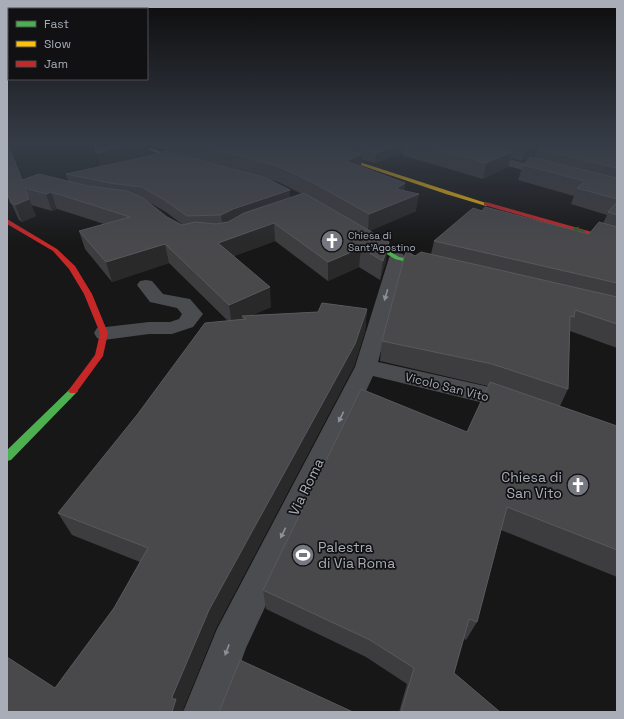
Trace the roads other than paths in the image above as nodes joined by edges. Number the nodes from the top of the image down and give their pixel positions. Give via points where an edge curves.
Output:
1 (400, 178) edge
2 (7, 221) edge
3 (351, 231) edge
4 (617, 241) edge
5 (397, 258) junction
6 (442, 270) edge
7 (146, 285) dead end
8 (104, 333) junction
9 (366, 366) junction
10 (529, 410) edge
11 (7, 457) edge
12 (203, 712) edge

4 -> 1 street via 455,196
2 - 8 street via 55,250 72,268 88,294
3 - 5 street
5 - 6 street
5 -> 9 street, Via Roma
7 - 8 street via 156,298 183,303 193,314 186,323 172,328
8 - 11 street via 99,356 70,394
9 - 10 street, Vicolo San Vito via 485,395
9 -> 12 street, Via Roma via 230,642

